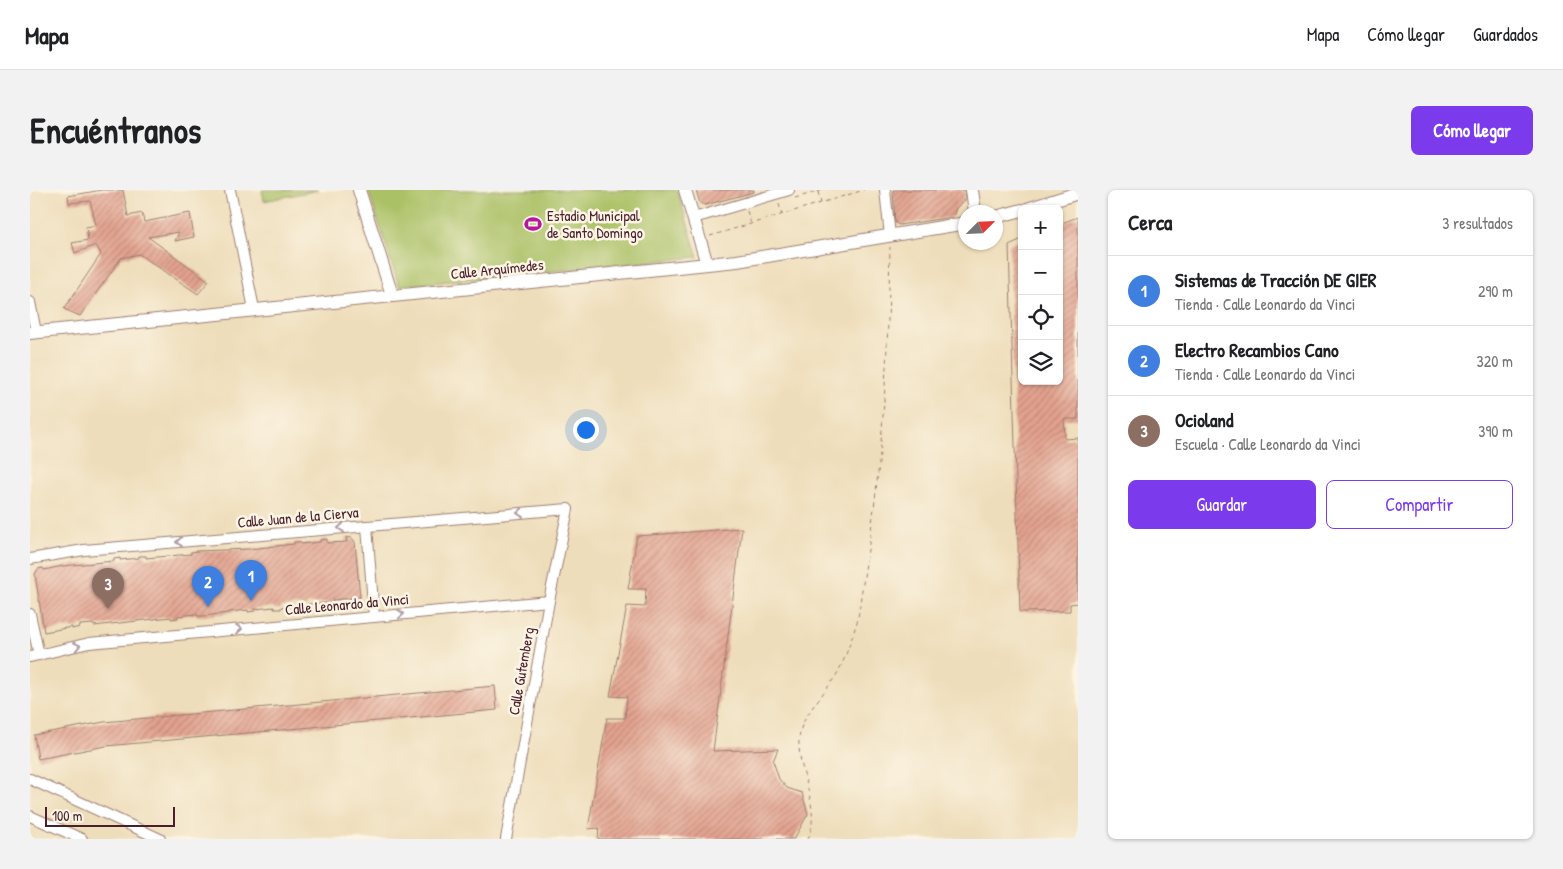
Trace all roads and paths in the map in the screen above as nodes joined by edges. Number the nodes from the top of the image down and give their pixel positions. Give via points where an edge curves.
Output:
1 (230, 190) edge
2 (359, 190) edge
3 (685, 190) edge
4 (789, 190) edge
5 (864, 190) edge
6 (885, 190) edge
7 (972, 190) edge
8 (818, 192) dead end
9 (1072, 193) edge
10 (776, 194) junction
11 (744, 203) junction
12 (822, 204) junction
13 (974, 205) edge
14 (1039, 205) edge
15 (1018, 211) edge
16 (782, 215) junction
17 (1003, 216) edge
18 (694, 218) junction
19 (751, 224) junction
20 (958, 224) edge
21 (890, 236) junction
22 (700, 240) junction
23 (707, 264) junction
24 (392, 295) junction
25 (30, 302) edge
26 (254, 309) junction
27 (33, 332) edge
28 (568, 509) joint
29 (367, 526) junction
30 (30, 560) edge
31 (549, 601) junction
32 (30, 614) edge
33 (374, 617) junction
34 (34, 656) edge
35 (30, 779) edge
36 (30, 816) edge
37 (82, 839) edge
38 (160, 839) edge
39 (506, 839) edge
40 (808, 839) edge

1 - 26 street
2 - 24 street
3 - 18 street
4 - 10 street
5 - 12 path
6 - 21 street
7 - 13 street
8 - 12 path
9 - 14 street
10 - 11 street
10 - 16 path
11 - 18 street
11 - 19 path
12 - 16 path
15 - 17 street
16 - 19 path
18 - 22 street
19 - 22 path
20 - 21 street, Calle Arquímedes
21 - 23 street, Calle Arquímedes
21 - 40 path via 884,417 858,621 839,671 804,719 798,742 811,807 812,824
22 - 23 street
23 - 24 street, Calle Arquímedes
24 - 26 street, Calle Arquímedes
25 - 27 street
26 - 27 street, Calle Arquímedes
28 -> 29 street, Calle Juan de la Cierva
28 - 31 street, Calle Gutemberg
29 -> 30 street, Calle Juan de la Cierva via 84,550
29 - 33 street
33 -> 31 street, Calle Leonardo da Vinci
31 - 39 street, Calle Gutemberg
32 - 34 street
34 -> 33 street, Calle Leonardo da Vinci via 89,643
35 - 38 street
36 - 37 street

